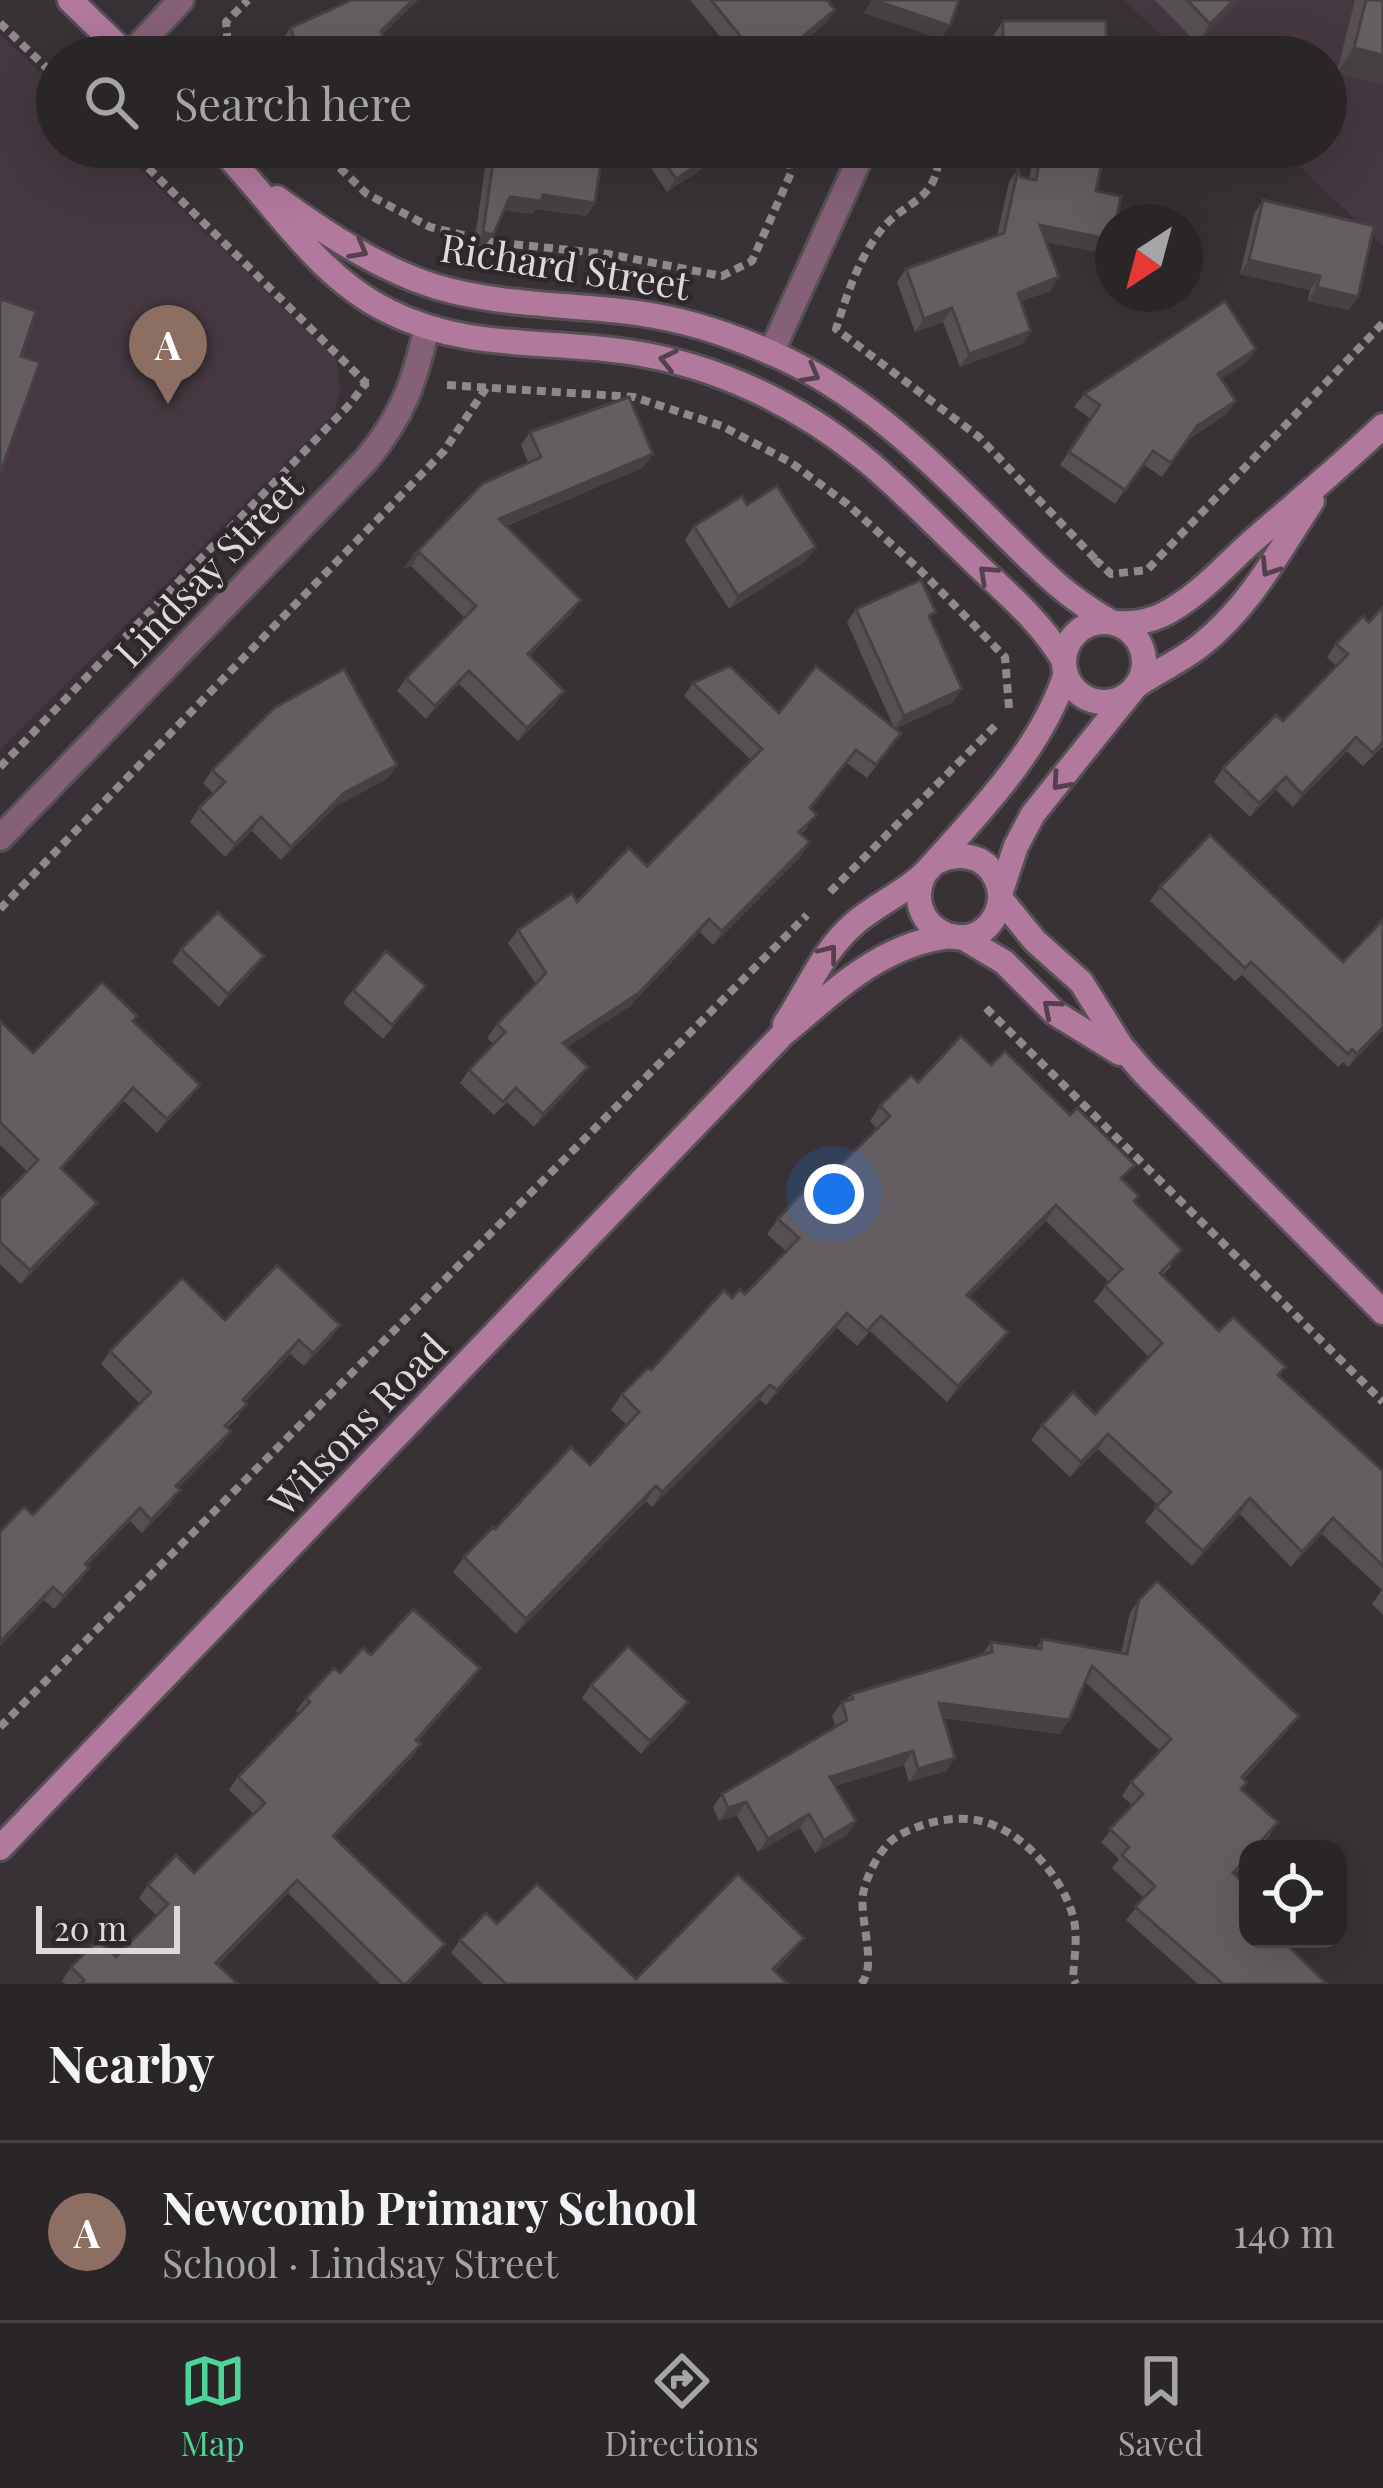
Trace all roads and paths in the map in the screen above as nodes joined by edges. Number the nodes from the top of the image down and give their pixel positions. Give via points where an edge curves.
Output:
1 (70, 0) edge
2 (181, 0) edge
3 (248, 0) edge
4 (0, 22) edge
5 (107, 36) edge
6 (148, 36) edge
7 (227, 36) edge
8 (36, 57) edge
9 (148, 168) edge
10 (237, 168) edge
11 (242, 168) edge
12 (340, 168) edge
13 (791, 168) edge
14 (856, 168) edge
15 (940, 168) edge
16 (437, 287) junction
17 (586, 308) junction
18 (1383, 322) edge
19 (427, 327) junction
20 (584, 348) junction
21 (772, 353) junction
22 (414, 381) junction
23 (366, 383) junction
24 (487, 388) junction
25 (756, 390) junction
26 (1383, 426) edge
27 (1336, 472) junction
28 (1098, 562) junction
29 (1066, 595) junction
30 (1039, 622) junction
31 (1114, 623) junction
32 (1005, 657) junction
33 (1065, 667) junction
34 (1134, 688) junction
35 (0, 767) edge
36 (0, 838) edge
37 (929, 869) junction
38 (1000, 896) junction
39 (824, 898) dead end
40 (0, 909) edge
41 (807, 915) dead end
42 (957, 937) junction
43 (986, 1009) dead end
44 (766, 1051) junction
45 (1145, 1074) junction
46 (1383, 1312) edge
47 (1383, 1402) edge
48 (0, 1727) edge
49 (0, 1848) edge
50 (861, 1984) edge
51 (1076, 1984) edge

1 - 5 street
2 - 6 street
3 - 7 path via 226,22
4 - 8 path
9 - 23 path
10 - 19 street, Richard Street via 325,266 382,309
11 -> 16 street, Richard Street via 316,225
12 - 13 path via 367,194 430,226 722,276 752,261
14 - 21 street
15 - 28 path via 926,195 879,231 836,328 979,437
16 - 17 street, Richard Street
16 - 19 street
17 - 20 street
17 - 21 street, Richard Street via 680,321
18 - 28 path via 1147,570 1111,574
19 - 20 street, Richard Street via 486,341
19 - 22 street, Lindsay Street
25 -> 20 street, Richard Street via 661,358
21 - 25 street
21 -> 29 street, Richard Street via 887,424
22 - 23 path
22 - 24 path
22 - 36 street, Lindsay Street via 366,460
23 - 35 path
24 - 32 path via 634,397 722,426 846,503
24 - 40 path via 445,451
30 -> 25 street, Richard Street via 869,462
26 - 27 street
27 - 31 street via 1190,598 1144,622
27 -> 34 street via 1230,619
28 - 29 path
29 - 31 street, Richard Street
30 - 32 path
30 - 33 street, Richard Street
31 - 33 street via 1078,630
31 - 34 street via 1135,635 1144,655
32 - 39 path via 1009,711
33 - 34 street via 1076,691 1094,700 1115,700
33 - 37 street, Wilsons Road via 1034,742
34 -> 38 street via 1033,814
37 - 38 street via 949,856 976,858
37 - 42 street via 918,899 923,916
44 -> 37 street, Wilsons Road via 843,935
38 - 42 street via 986,927
38 - 45 street via 1075,974
41 - 48 path
42 - 44 street, Wilsons Road via 920,940 875,961
45 -> 42 street via 1055,1013 999,958
43 - 47 path
44 - 49 street, Wilsons Road
45 - 46 street
50 - 51 path via 869,1962 863,1894 881,1852 891,1839 943,1820 1006,1832 1051,1871 1074,1917

